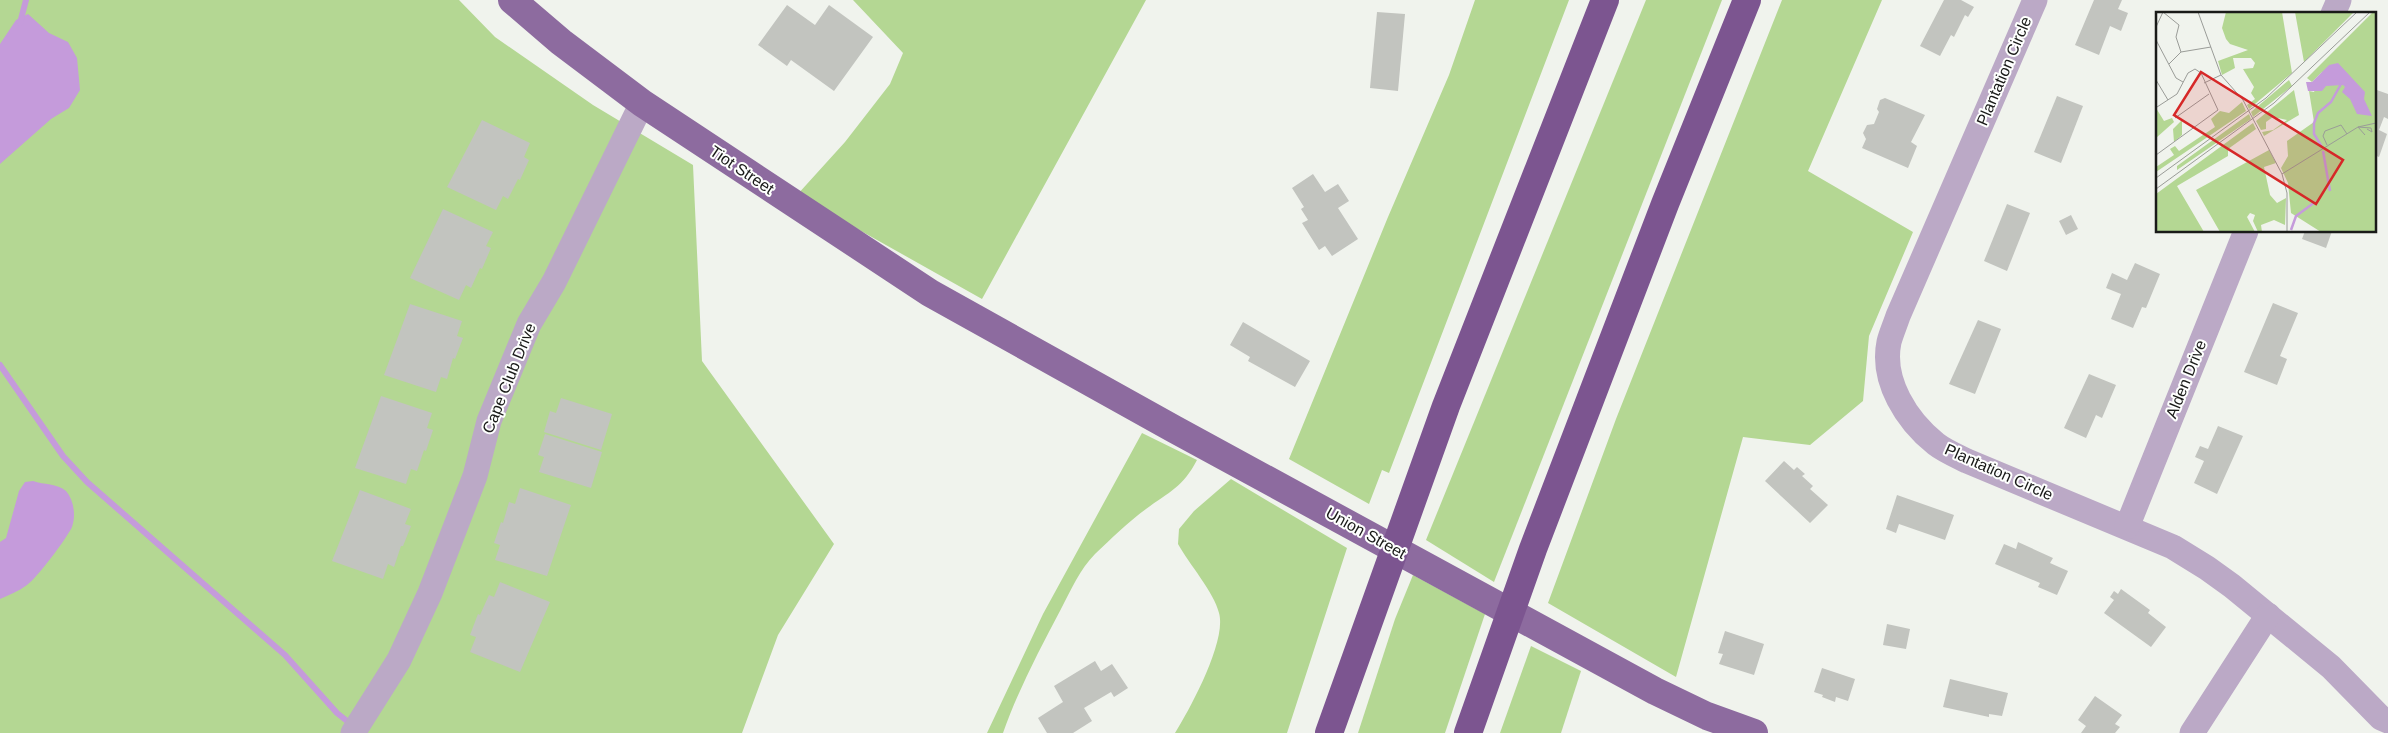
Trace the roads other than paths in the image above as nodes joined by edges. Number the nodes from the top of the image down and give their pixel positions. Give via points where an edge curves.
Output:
1 (512, 0) edge
2 (1605, 0) edge
3 (1747, 0) edge
4 (2034, 0) edge
5 (2339, 0) edge
6 (2334, 12) edge
7 (642, 103) junction
8 (2246, 232) edge
9 (984, 324) joint
10 (2127, 526) junction
11 (2268, 615) junction
12 (2388, 721) edge
13 (360, 723) edge
14 (1330, 733) edge
15 (1468, 733) edge
16 (1754, 733) edge
17 (2192, 733) edge

1 - 7 main road, Tiot Street
2 - 14 highway via 1498,271 1373,607
3 - 15 highway via 1661,213 1533,549
4 - 10 street, Plantation Circle via 1898,316 1889,343 1889,371 1896,398 1936,444 1967,461
5 - 6 street
7 - 9 main road, Tiot Street via 913,282
7 - 13 street, Cape Club Drive via 554,282 529,324 489,421 475,476 430,593 399,660
8 - 10 street, Alden Drive
9 - 16 main road, Union Street via 1655,691
10 - 11 street, Plantation Circle via 2173,547 2207,568
11 - 12 street, Plantation Circle via 2331,667 2381,718
11 - 17 street

